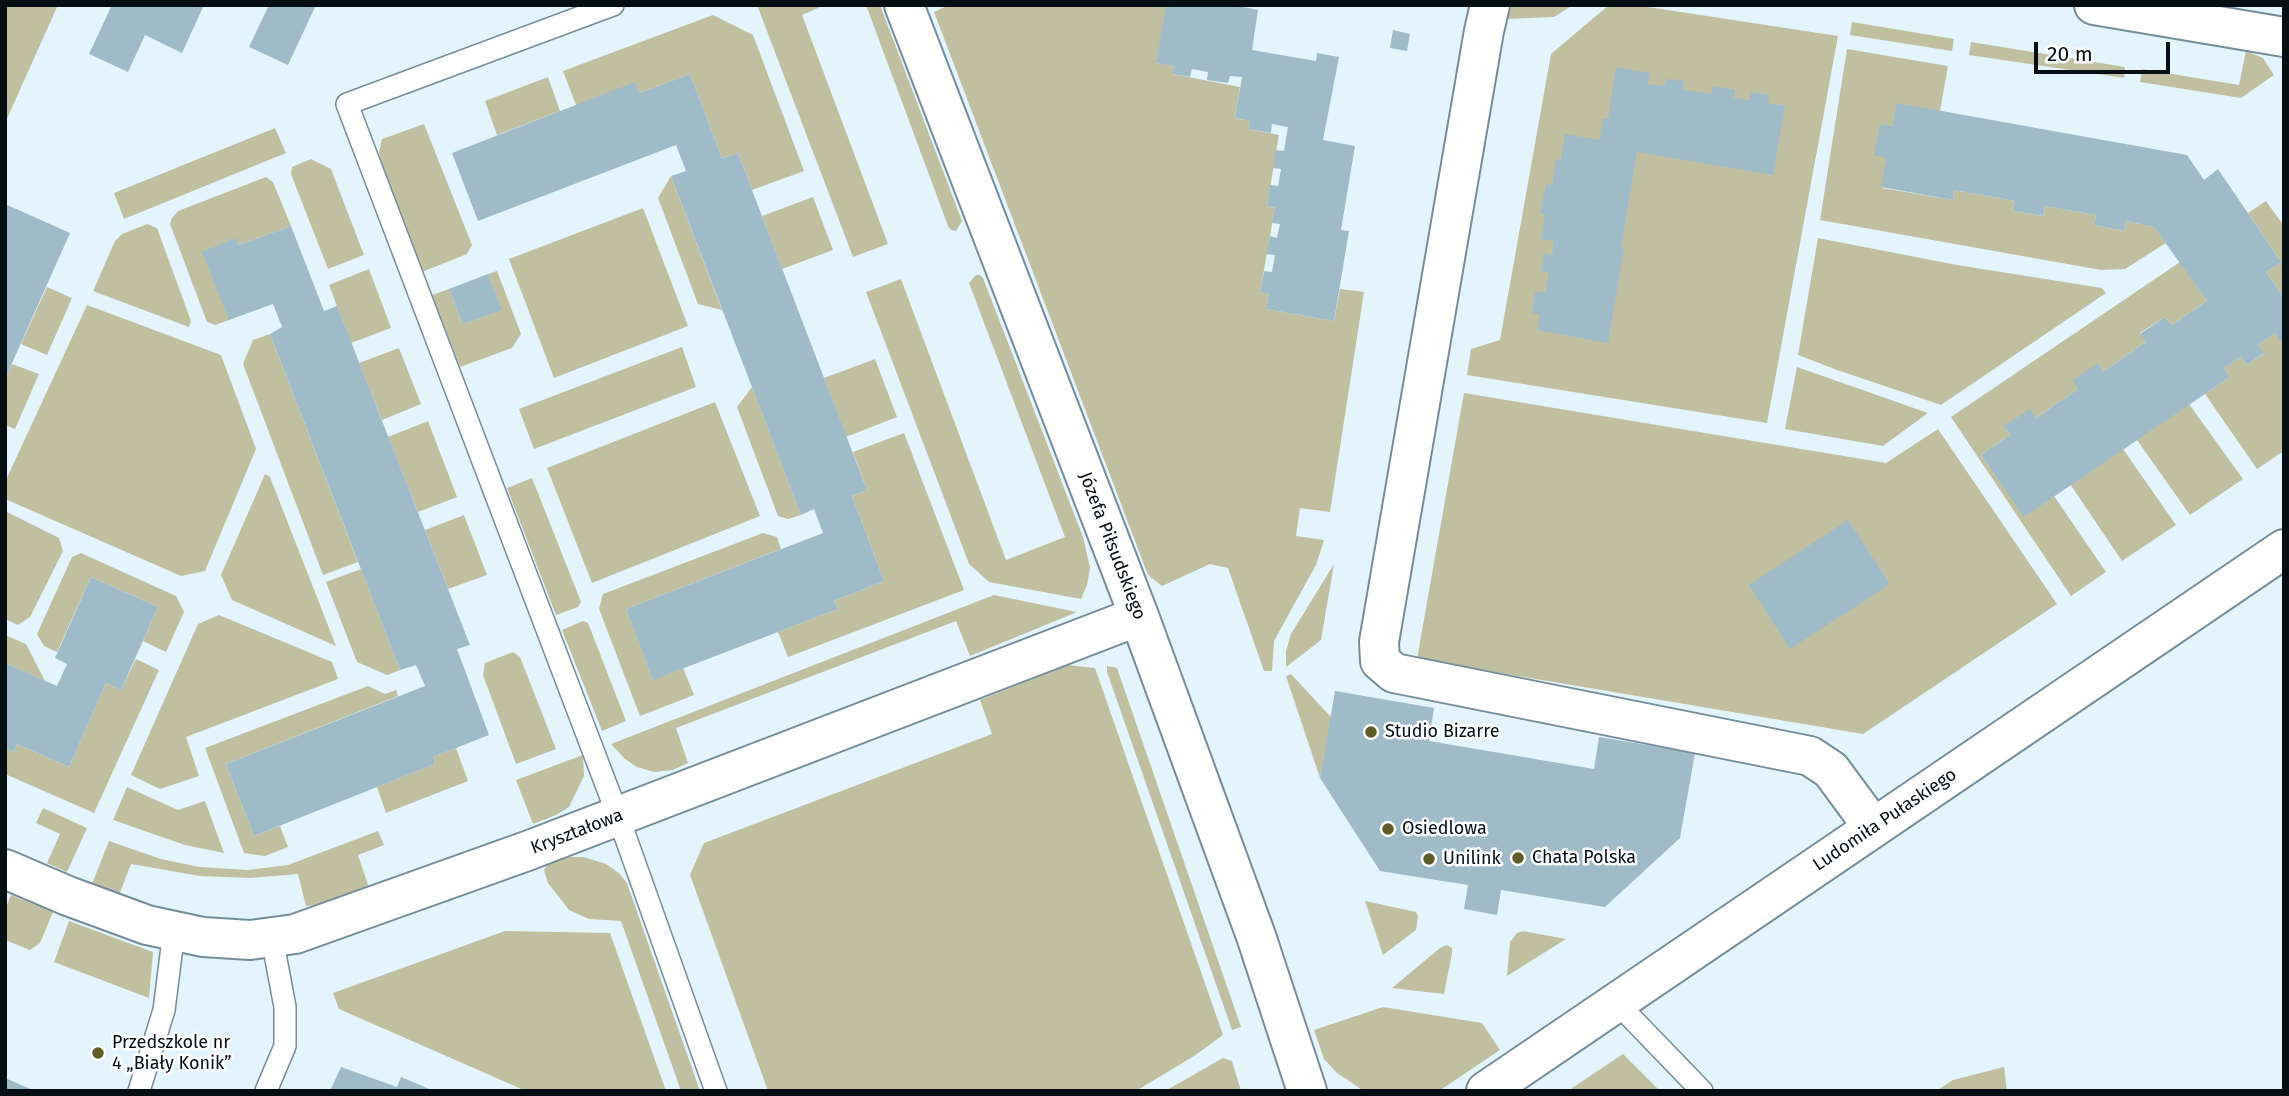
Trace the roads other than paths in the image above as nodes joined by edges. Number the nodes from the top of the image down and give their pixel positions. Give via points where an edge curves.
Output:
1 (612, 5) edge
2 (904, 5) edge
3 (1490, 5) edge
4 (2094, 5) edge
5 (2284, 37) edge
6 (2284, 549) edge
7 (1139, 616) junction
8 (618, 816) junction
9 (1873, 827) junction
10 (5, 869) edge
11 (174, 931) junction
12 (272, 938) junction
13 (1617, 1003) junction
14 (1492, 1089) edge
15 (139, 1091) edge
16 (265, 1091) edge
17 (716, 1091) edge
18 (1307, 1091) edge
19 (1702, 1091) edge

1 - 8 lane via 347,104
2 - 7 street, Józefa Piłsudskiego
3 - 9 street via 1379,642 1380,661 1394,673 1810,756 1831,770
4 - 5 street
6 - 9 street, Ludomiła Pułaskiego
7 - 8 street, Kryształowa
7 - 18 street, Józefa Piłsudskiego via 1256,936
8 - 12 street, Kryształowa via 295,934
8 - 17 lane
9 - 13 street, Ludomiła Pułaskiego
10 - 11 street, Kryształowa via 147,925
11 - 12 street, Kryształowa via 203,937
11 - 15 lane via 164,1010
12 - 16 lane via 285,1007 285,1046
13 - 14 street, Ludomiła Pułaskiego
13 - 19 lane

